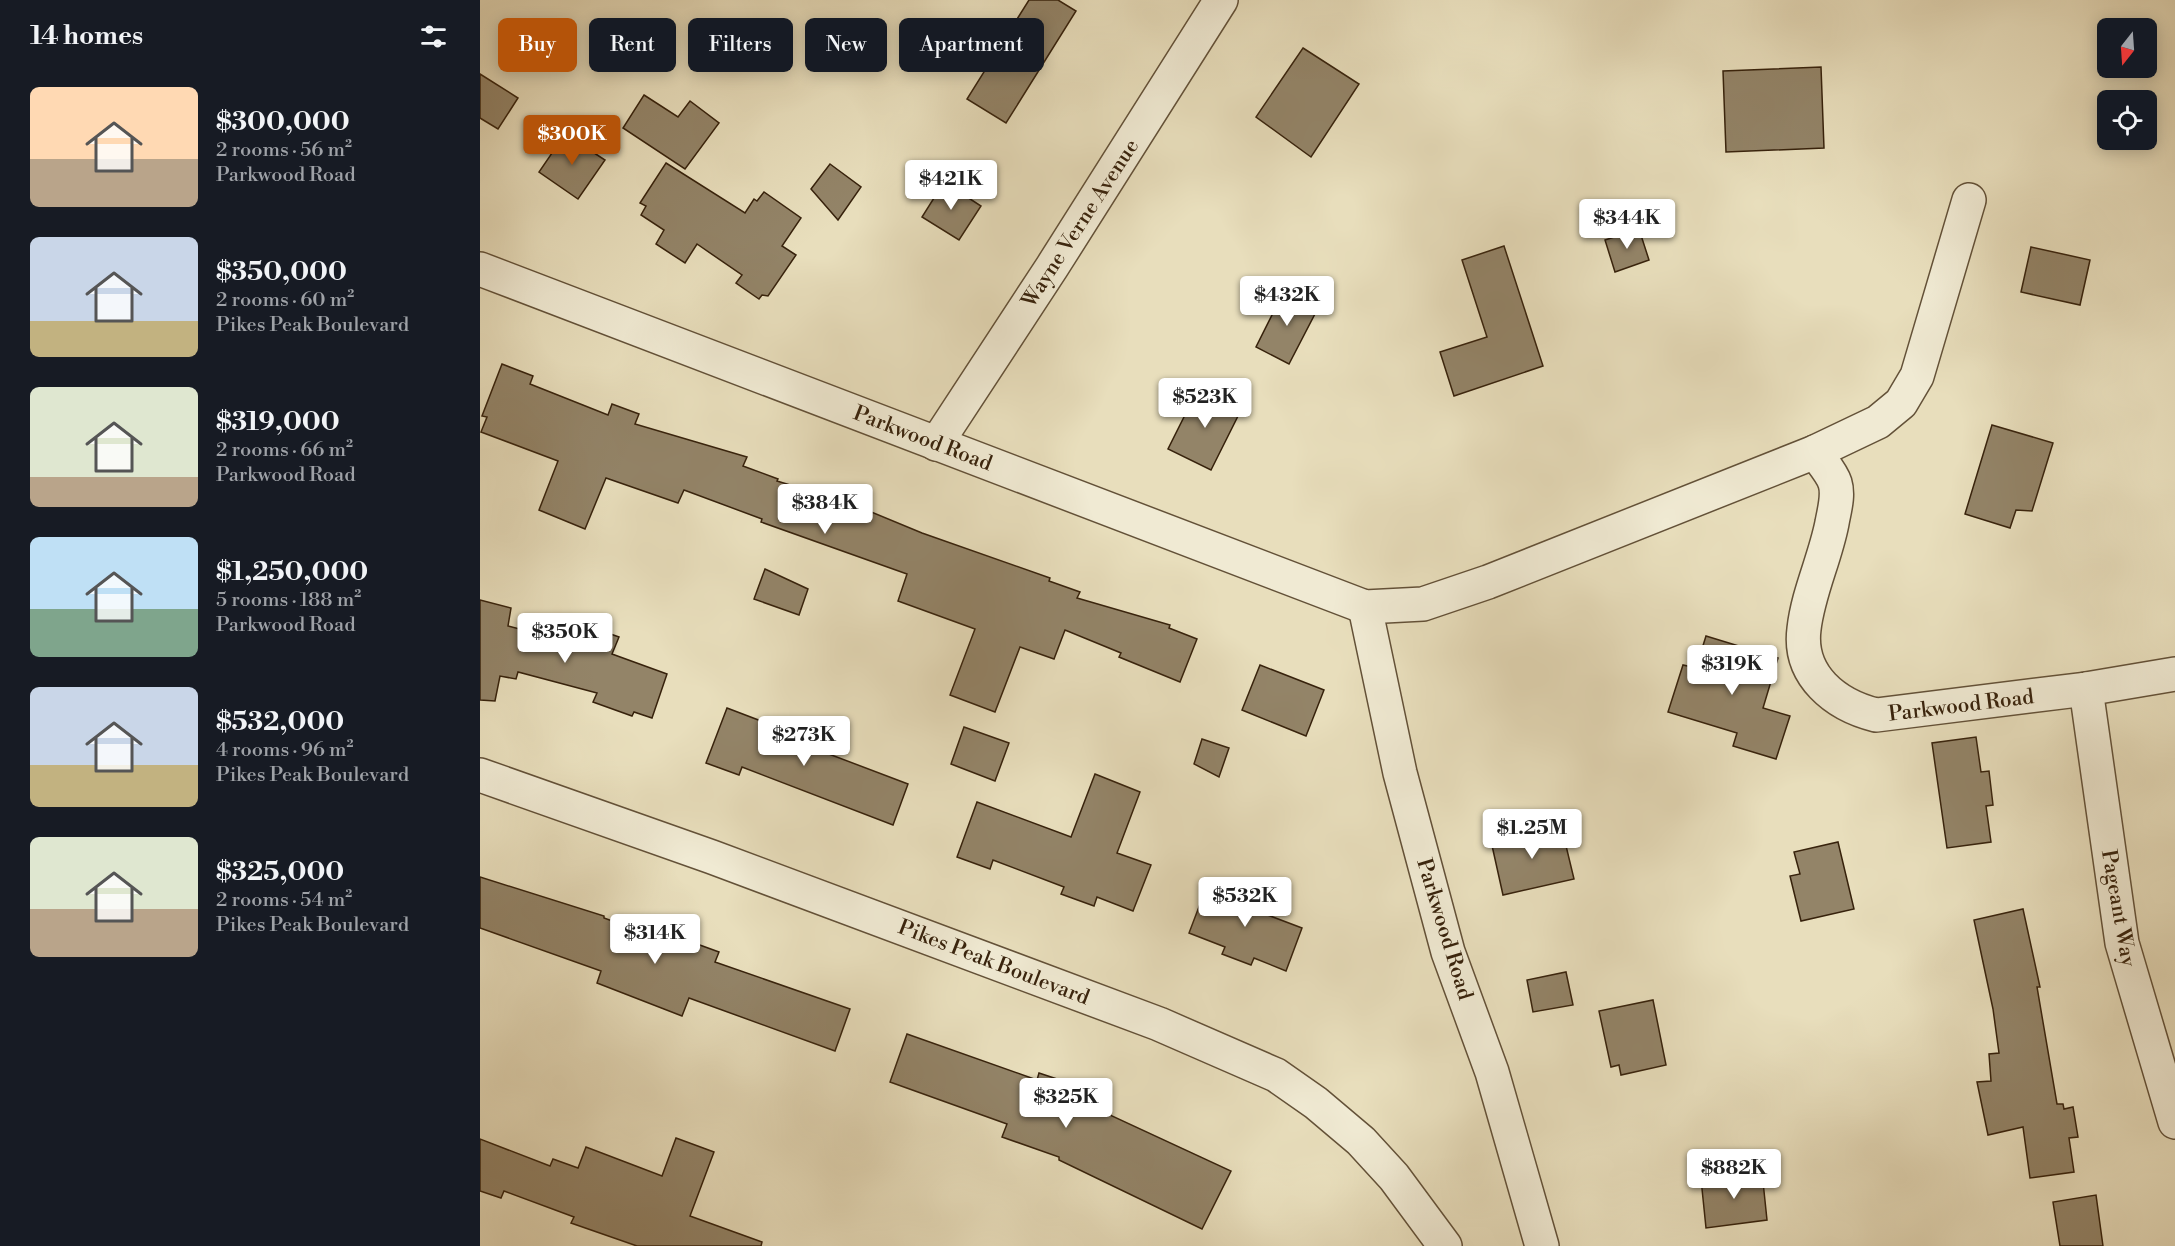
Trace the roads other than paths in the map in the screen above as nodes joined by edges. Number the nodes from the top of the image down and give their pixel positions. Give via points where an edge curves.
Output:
1 (1221, 0) edge
2 (1970, 200) dead end
3 (480, 269) edge
4 (936, 444) junction
5 (1815, 452) junction
6 (1365, 607) junction
7 (2175, 674) edge
8 (2086, 689) junction
9 (480, 775) edge
10 (2175, 1122) edge
11 (1445, 1246) edge
12 (1542, 1246) edge

1 - 4 street, Wayne Verne Avenue
2 - 5 street, Parkwood Road via 1917,376 1901,402 1878,422
3 - 4 street, Parkwood Road
4 - 6 street, Parkwood Road
5 - 6 street, Parkwood Road via 1488,582 1422,604
5 - 8 street, Parkwood Road via 1835,482 1836,500 1828,546 1803,632 1808,662 1830,696 1857,711 1876,715
6 - 12 street, Parkwood Road via 1400,773 1448,952 1492,1072
7 - 8 street, Parkwood Road
8 - 10 street, Pageant Way via 2122,943
9 - 11 street, Pikes Peak Boulevard via 1114,1007 1276,1075 1360,1141 1394,1177

